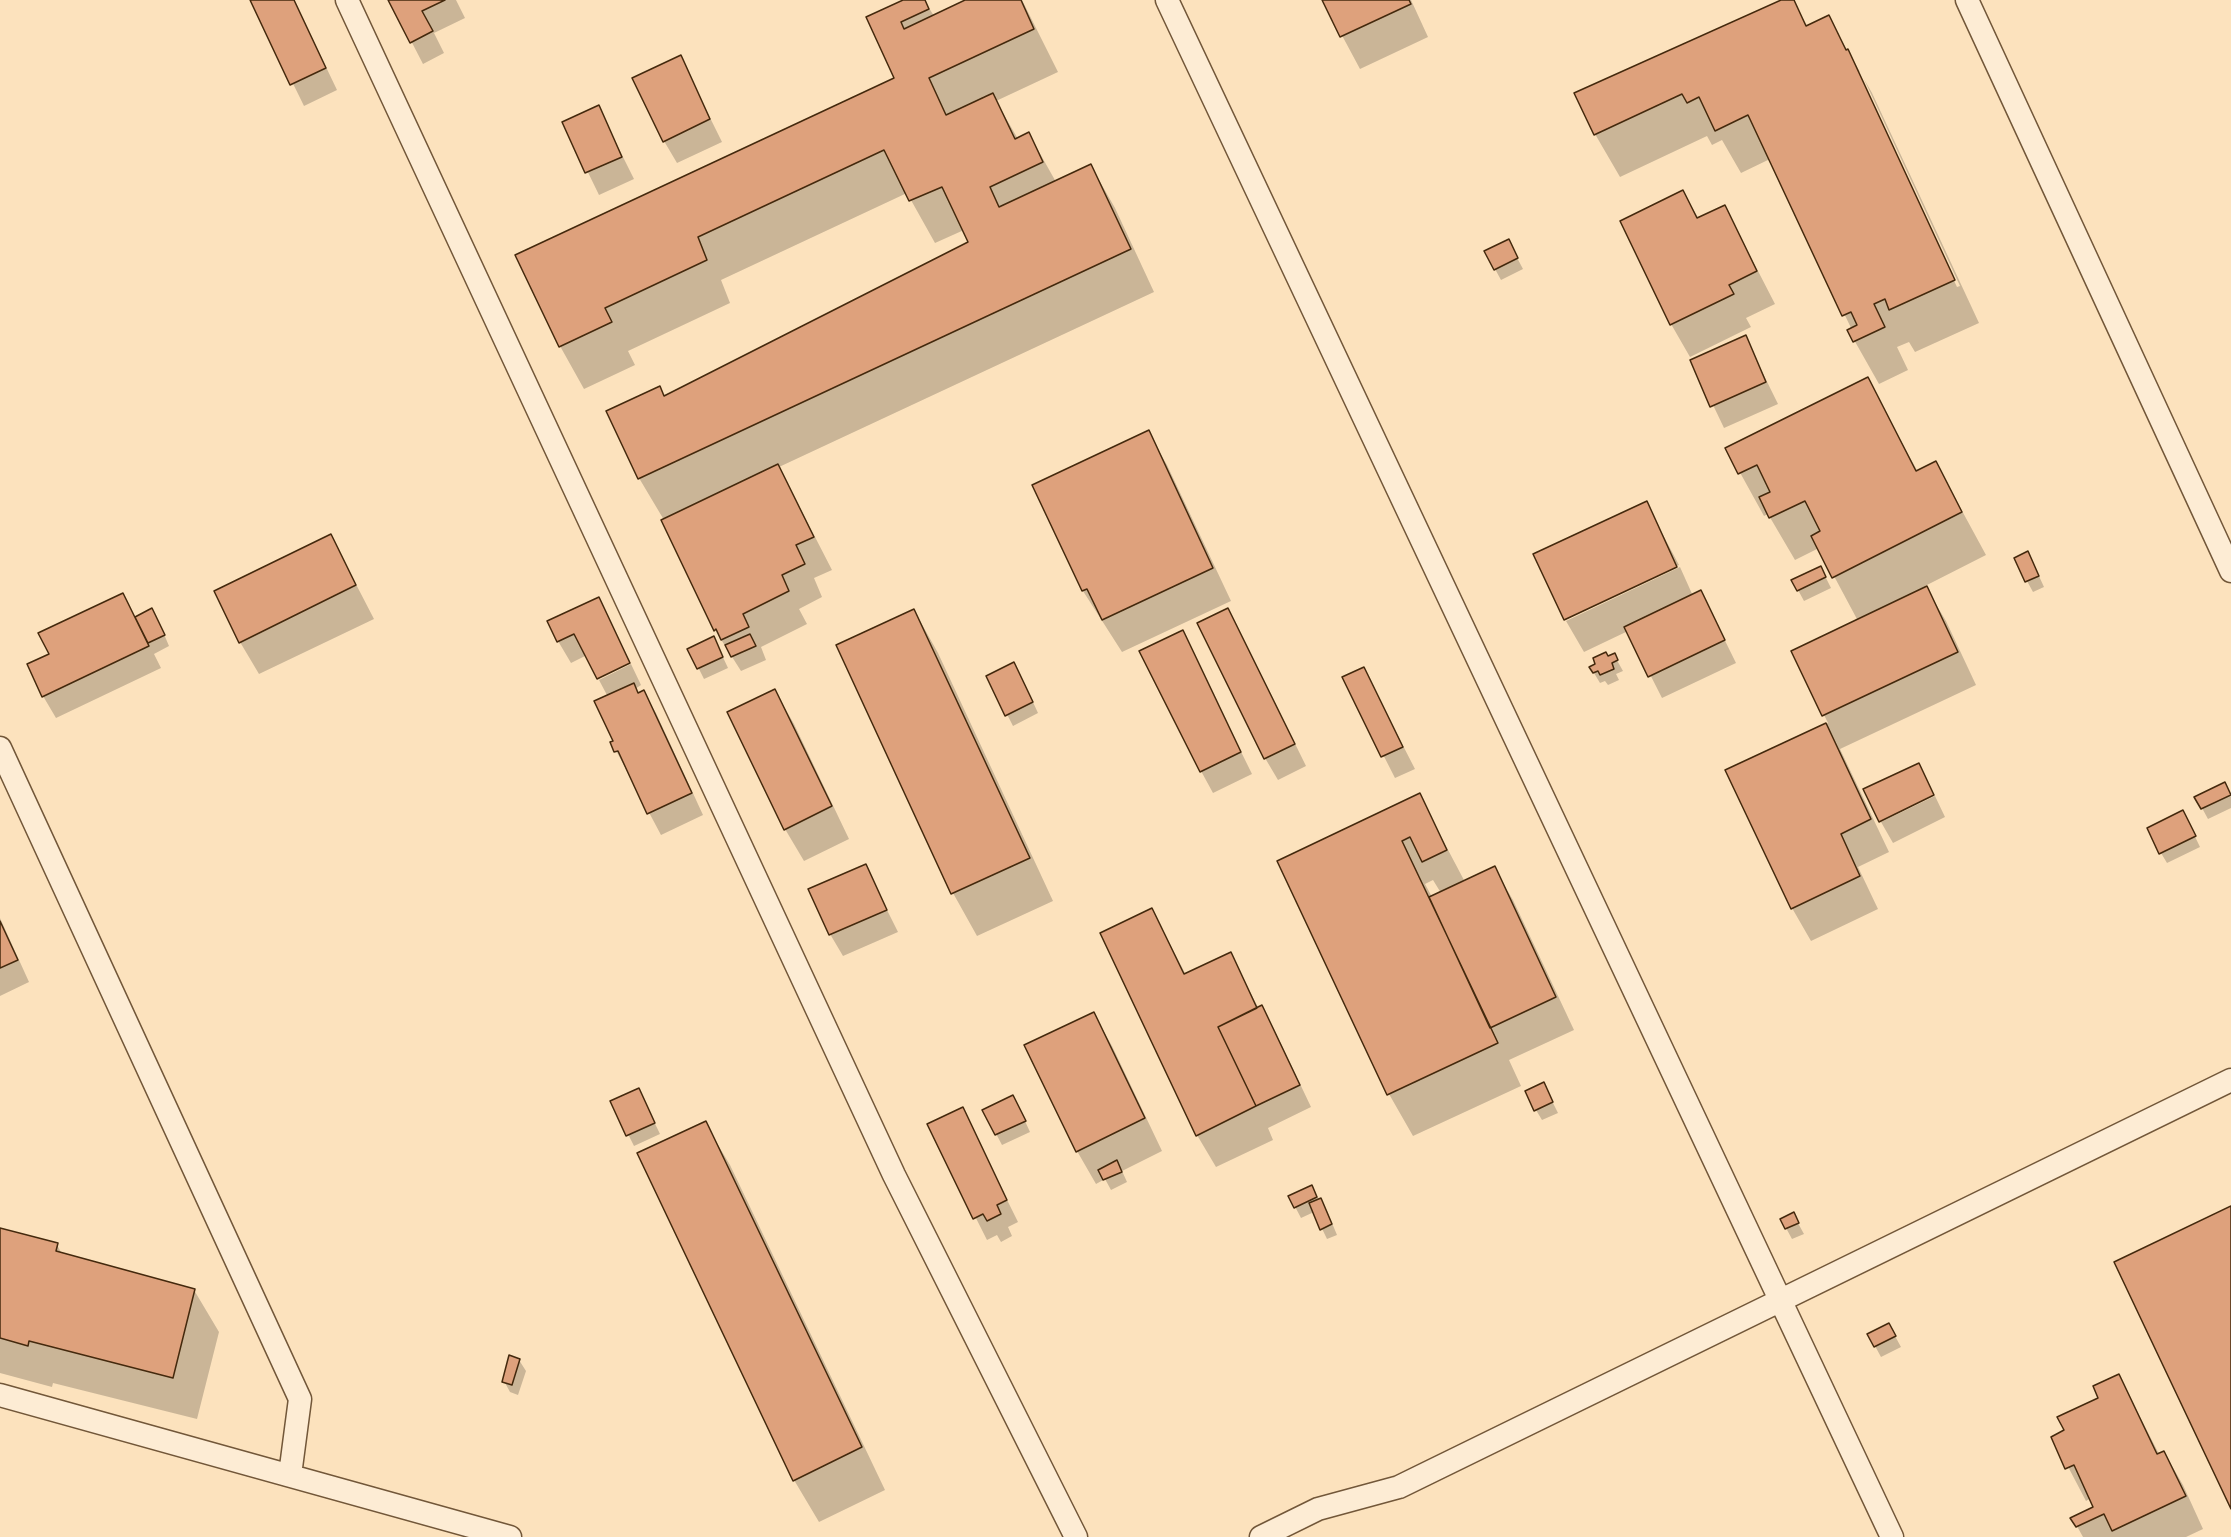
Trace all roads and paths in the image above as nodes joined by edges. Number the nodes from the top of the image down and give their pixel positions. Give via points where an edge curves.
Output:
1 (346, 0) edge
2 (1167, 0) edge
3 (1967, 0) edge
4 (2231, 571) edge
5 (0, 748) edge
6 (2231, 1080) edge
7 (1779, 1301) junction
8 (0, 1395) edge
9 (290, 1475) junction
10 (510, 1537) edge
11 (1076, 1537) edge
12 (1261, 1537) edge
13 (1892, 1537) edge

1 - 11 lane via 894,1175
2 - 7 lane
3 - 4 lane
5 - 9 lane via 300,1399
6 - 7 lane
7 - 12 lane via 1399,1487 1318,1509
7 - 13 lane
8 - 9 lane
9 - 10 lane

